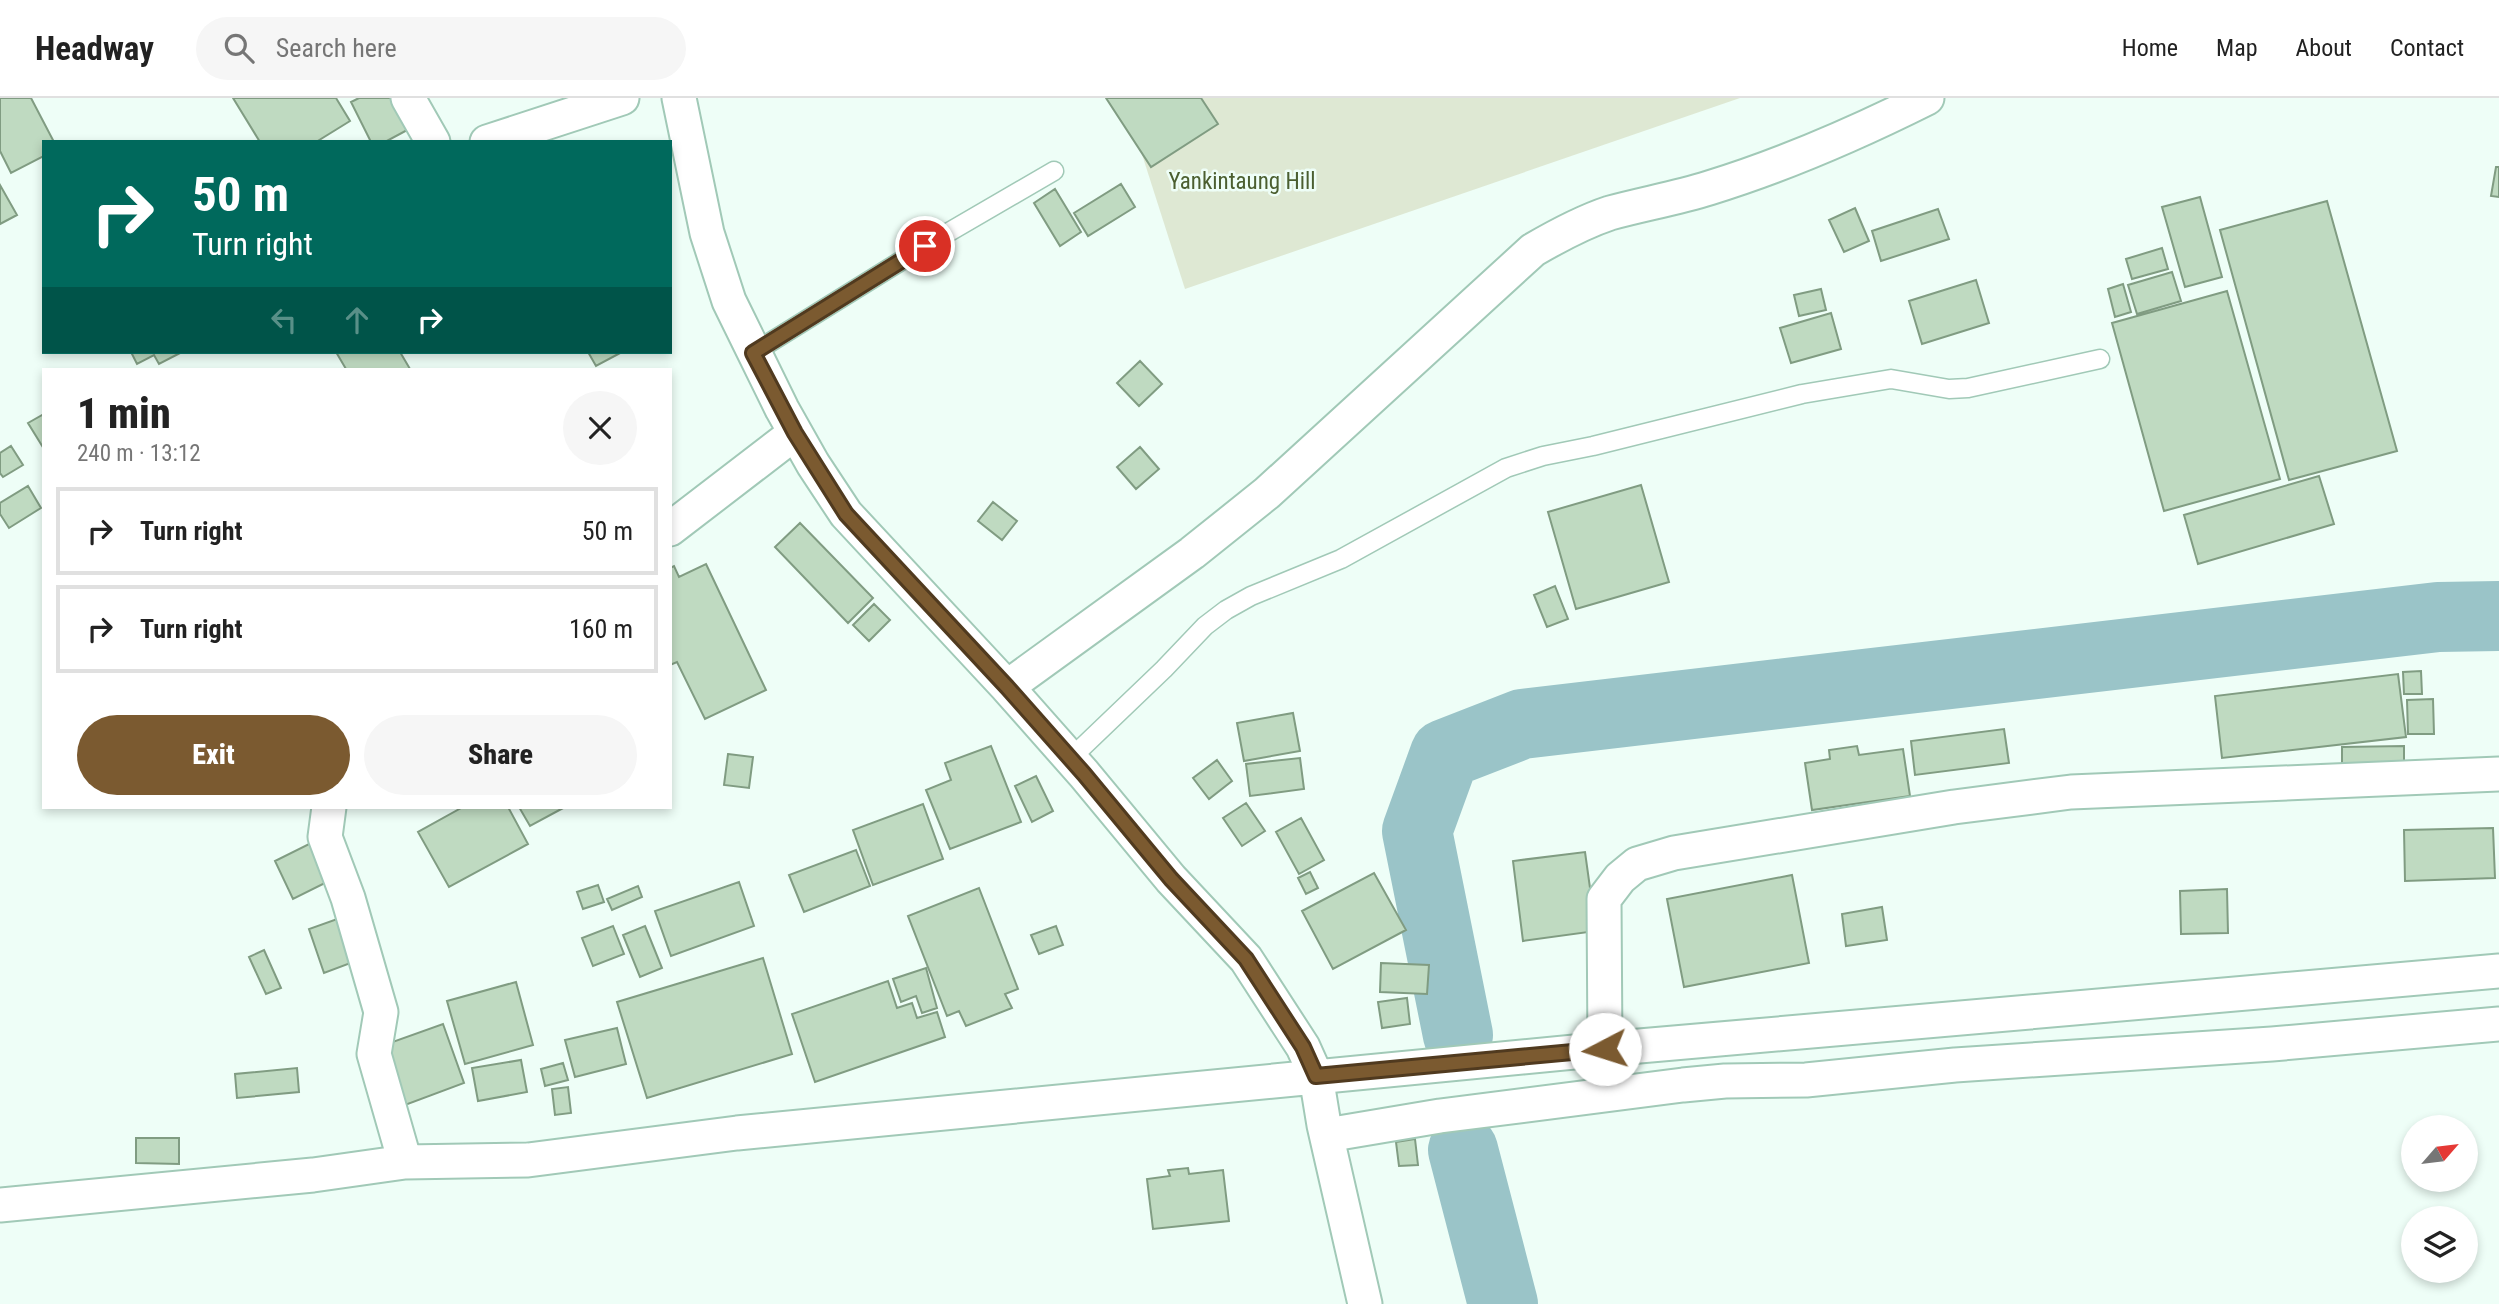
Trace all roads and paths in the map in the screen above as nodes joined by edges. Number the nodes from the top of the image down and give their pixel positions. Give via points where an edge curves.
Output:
1 (408, 98) edge
2 (622, 98) edge
3 (679, 98) edge
4 (1927, 98) edge
5 (432, 140) edge
6 (493, 140) edge
7 (1054, 171) dead end
8 (753, 353) junction
9 (2100, 359) dead end
10 (795, 433) junction
11 (672, 527) edge
12 (1007, 687) junction
13 (1070, 759) junction
14 (2499, 774) edge
15 (329, 809) edge
16 (2499, 971) edge
17 (2499, 1024) edge
18 (1605, 1049) junction
19 (1316, 1080) junction
20 (1325, 1130) junction
21 (405, 1162) junction
22 (0, 1205) edge
23 (1365, 1304) edge

1 - 5 street
2 - 6 street
3 - 8 street via 707,233 729,301
4 - 12 street via 1765,169 1608,214 1533,250 1267,493
7 - 8 lane
8 - 10 street
9 - 13 lane via 1968,388 1891,379 1802,394 1506,468 1358,550 1226,610
10 - 11 street
10 - 12 street via 846,514
12 - 13 street
13 - 19 street via 1246,959 1303,1047
14 - 18 street via 2071,792 1688,850 1637,864 1604,899
15 - 21 street via 325,837 381,1012 374,1054
16 - 18 street
17 - 20 street via 1806,1080 1725,1081
18 - 19 street
19 - 20 street
19 - 21 street via 737,1133 528,1160
20 - 23 street
21 - 22 street

